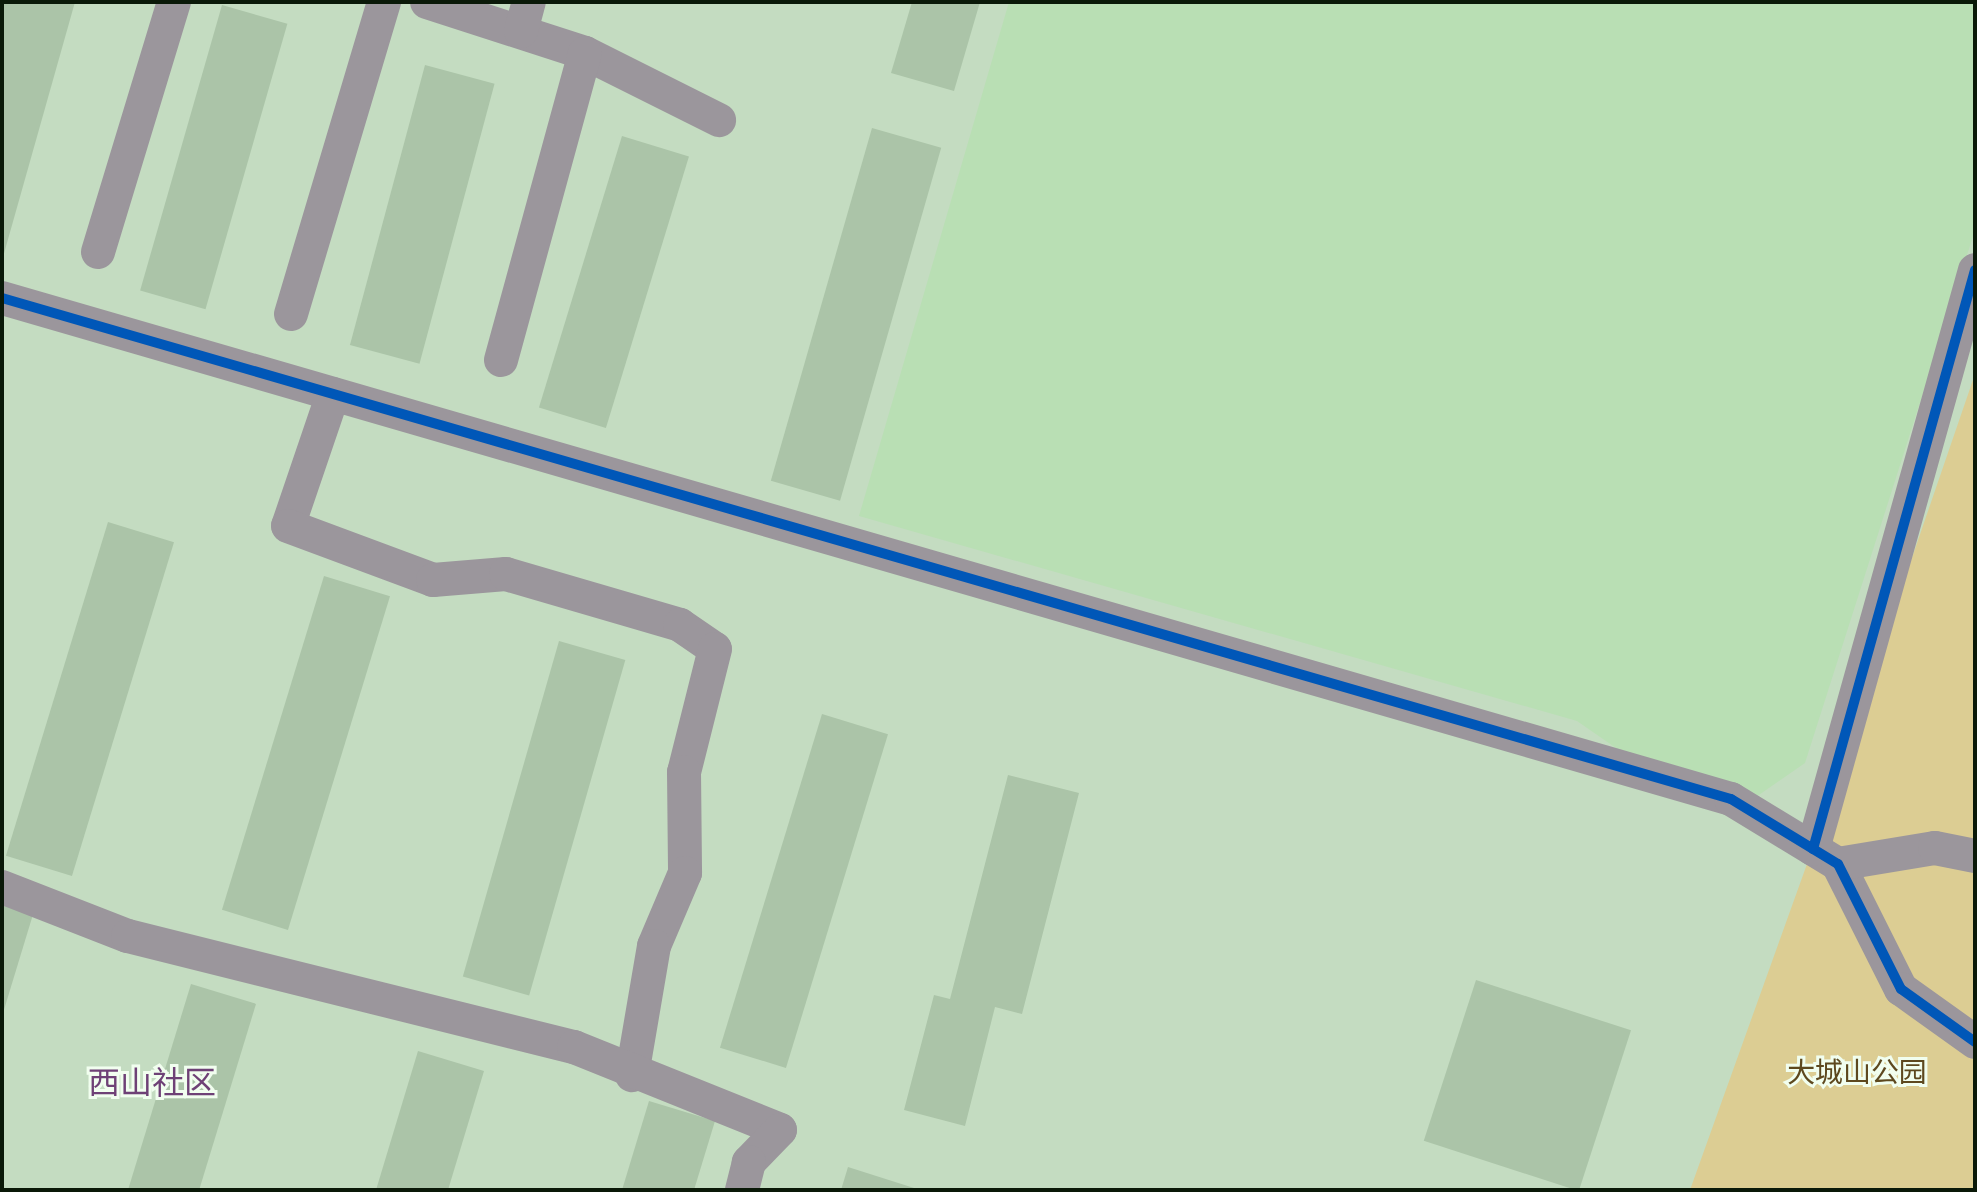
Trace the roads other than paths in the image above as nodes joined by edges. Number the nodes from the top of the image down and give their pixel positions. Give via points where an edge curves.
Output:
1 (174, 2) edge
2 (384, 2) edge
3 (427, 2) edge
4 (525, 17) edge
5 (585, 53) junction
6 (719, 120) dead end
7 (98, 252) dead end
8 (1975, 270) edge
9 (2, 298) edge
10 (291, 314) dead end
11 (501, 360) dead end
12 (333, 394) junction
13 (1826, 856) junction
14 (1975, 856) edge
15 (2, 887) edge
16 (1975, 1042) edge
17 (632, 1075) junction
18 (742, 1190) edge

1 - 7 street
2 - 10 street
3 - 4 street
4 - 5 street
5 - 6 street
5 - 11 street
8 - 13 street
9 - 12 street
12 - 13 street via 1731,799
12 - 17 street via 288,526 433,580 506,574 680,625 715,649 684,772 685,873 654,946
13 - 14 street via 1935,848
13 - 16 street via 1901,989
15 - 17 street via 128,936 574,1047
17 - 18 street via 780,1130 749,1162

